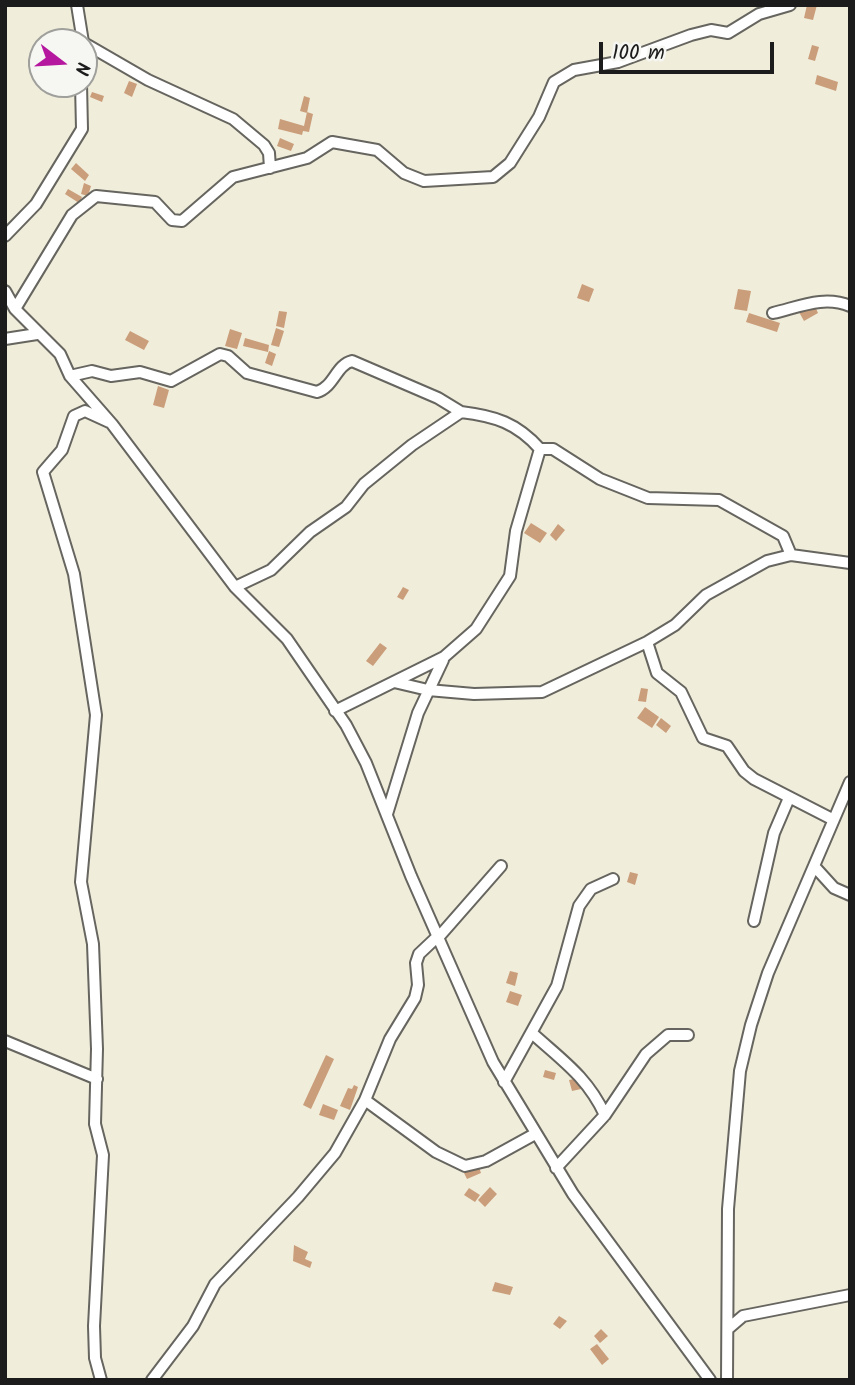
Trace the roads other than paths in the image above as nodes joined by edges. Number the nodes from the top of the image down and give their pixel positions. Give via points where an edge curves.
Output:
1 (77, 5) edge
2 (790, 5) edge
3 (81, 28) edge
4 (98, 51) edge
5 (81, 98) edge
6 (270, 168) junction
7 (5, 236) edge
8 (5, 290) edge
9 (850, 306) edge
10 (15, 309) junction
11 (773, 313) dead end
12 (37, 334) junction
13 (5, 339) edge
14 (70, 376) junction
15 (461, 412) junction
16 (113, 424) junction
17 (540, 449) junction
18 (791, 555) junction
19 (850, 563) edge
20 (235, 587) junction
21 (647, 642) junction
22 (444, 657) junction
23 (394, 682) junction
24 (428, 690) junction
25 (335, 711) junction
26 (850, 782) edge
27 (789, 798) junction
28 (387, 814) junction
29 (832, 819) junction
30 (501, 866) dead end
31 (814, 866) junction
32 (613, 879) dead end
33 (850, 895) edge
34 (754, 921) dead end
35 (437, 938) junction
36 (533, 1034) junction
37 (688, 1035) dead end
38 (5, 1041) edge
39 (97, 1079) junction
40 (504, 1082) junction
41 (365, 1100) junction
42 (605, 1115) junction
43 (534, 1134) junction
44 (556, 1168) junction
45 (850, 1295) edge
46 (729, 1328) junction
47 (101, 1380) edge
48 (152, 1380) edge
49 (710, 1380) edge
50 (727, 1380) edge

1 - 3 street
2 - 6 street via 759,14 728,33 711,30 691,35 618,62 574,71 554,82 539,117 510,163 493,177 424,181 404,173 377,150 343,142
4 - 6 street via 233,119 264,145
5 - 7 street via 82,129 36,204
6 - 10 street via 225,181 197,211 178,222 155,202 96,197 72,215
8 - 10 street
9 - 11 street via 822,300
10 - 12 street
12 - 13 street
12 - 14 street via 60,354
14 - 15 street via 92,371 111,376 140,372 171,381 220,354 247,373 317,391 326,388 352,360
14 - 16 street
15 - 17 street via 500,419 522,429
15 - 20 street via 363,484 346,507 310,532 271,570
16 - 20 street
16 - 39 street via 85,411 77,414 62,450 43,472 74,574 96,715 81,882 93,944
17 - 18 street via 552,449 600,479 648,498 719,500 783,536
17 - 22 street via 516,531 510,576 476,629
18 - 19 street
18 - 21 street via 747,570 706,595 675,625
20 - 25 street via 287,639
21 - 24 street via 542,692 509,695
21 - 27 street via 657,673 681,692 698,734 727,746 744,771
22 - 23 street
22 - 24 street
23 - 24 street
23 - 25 street
24 - 28 street
25 - 28 street via 366,763
26 - 29 street
27 - 29 street
27 - 34 street via 774,833
28 - 35 street
29 - 31 street
30 - 35 street
31 - 33 street via 834,888
31 - 46 street via 768,973 740,1070 729,1209
32 - 36 street via 591,889 579,906 557,986
35 - 40 street
35 - 41 street via 419,954 415,998 390,1039
36 - 40 street
36 - 42 street via 574,1068
37 - 42 street via 676,1033 660,1041
38 - 39 street
39 - 47 street via 95,1124 103,1155 94,1326
40 - 43 street
41 - 43 street via 436,1152 465,1167 486,1161
41 - 48 street via 335,1153 215,1284 193,1326
42 - 44 street
43 - 44 street
44 - 49 street
45 - 46 street via 743,1316
46 - 50 street

